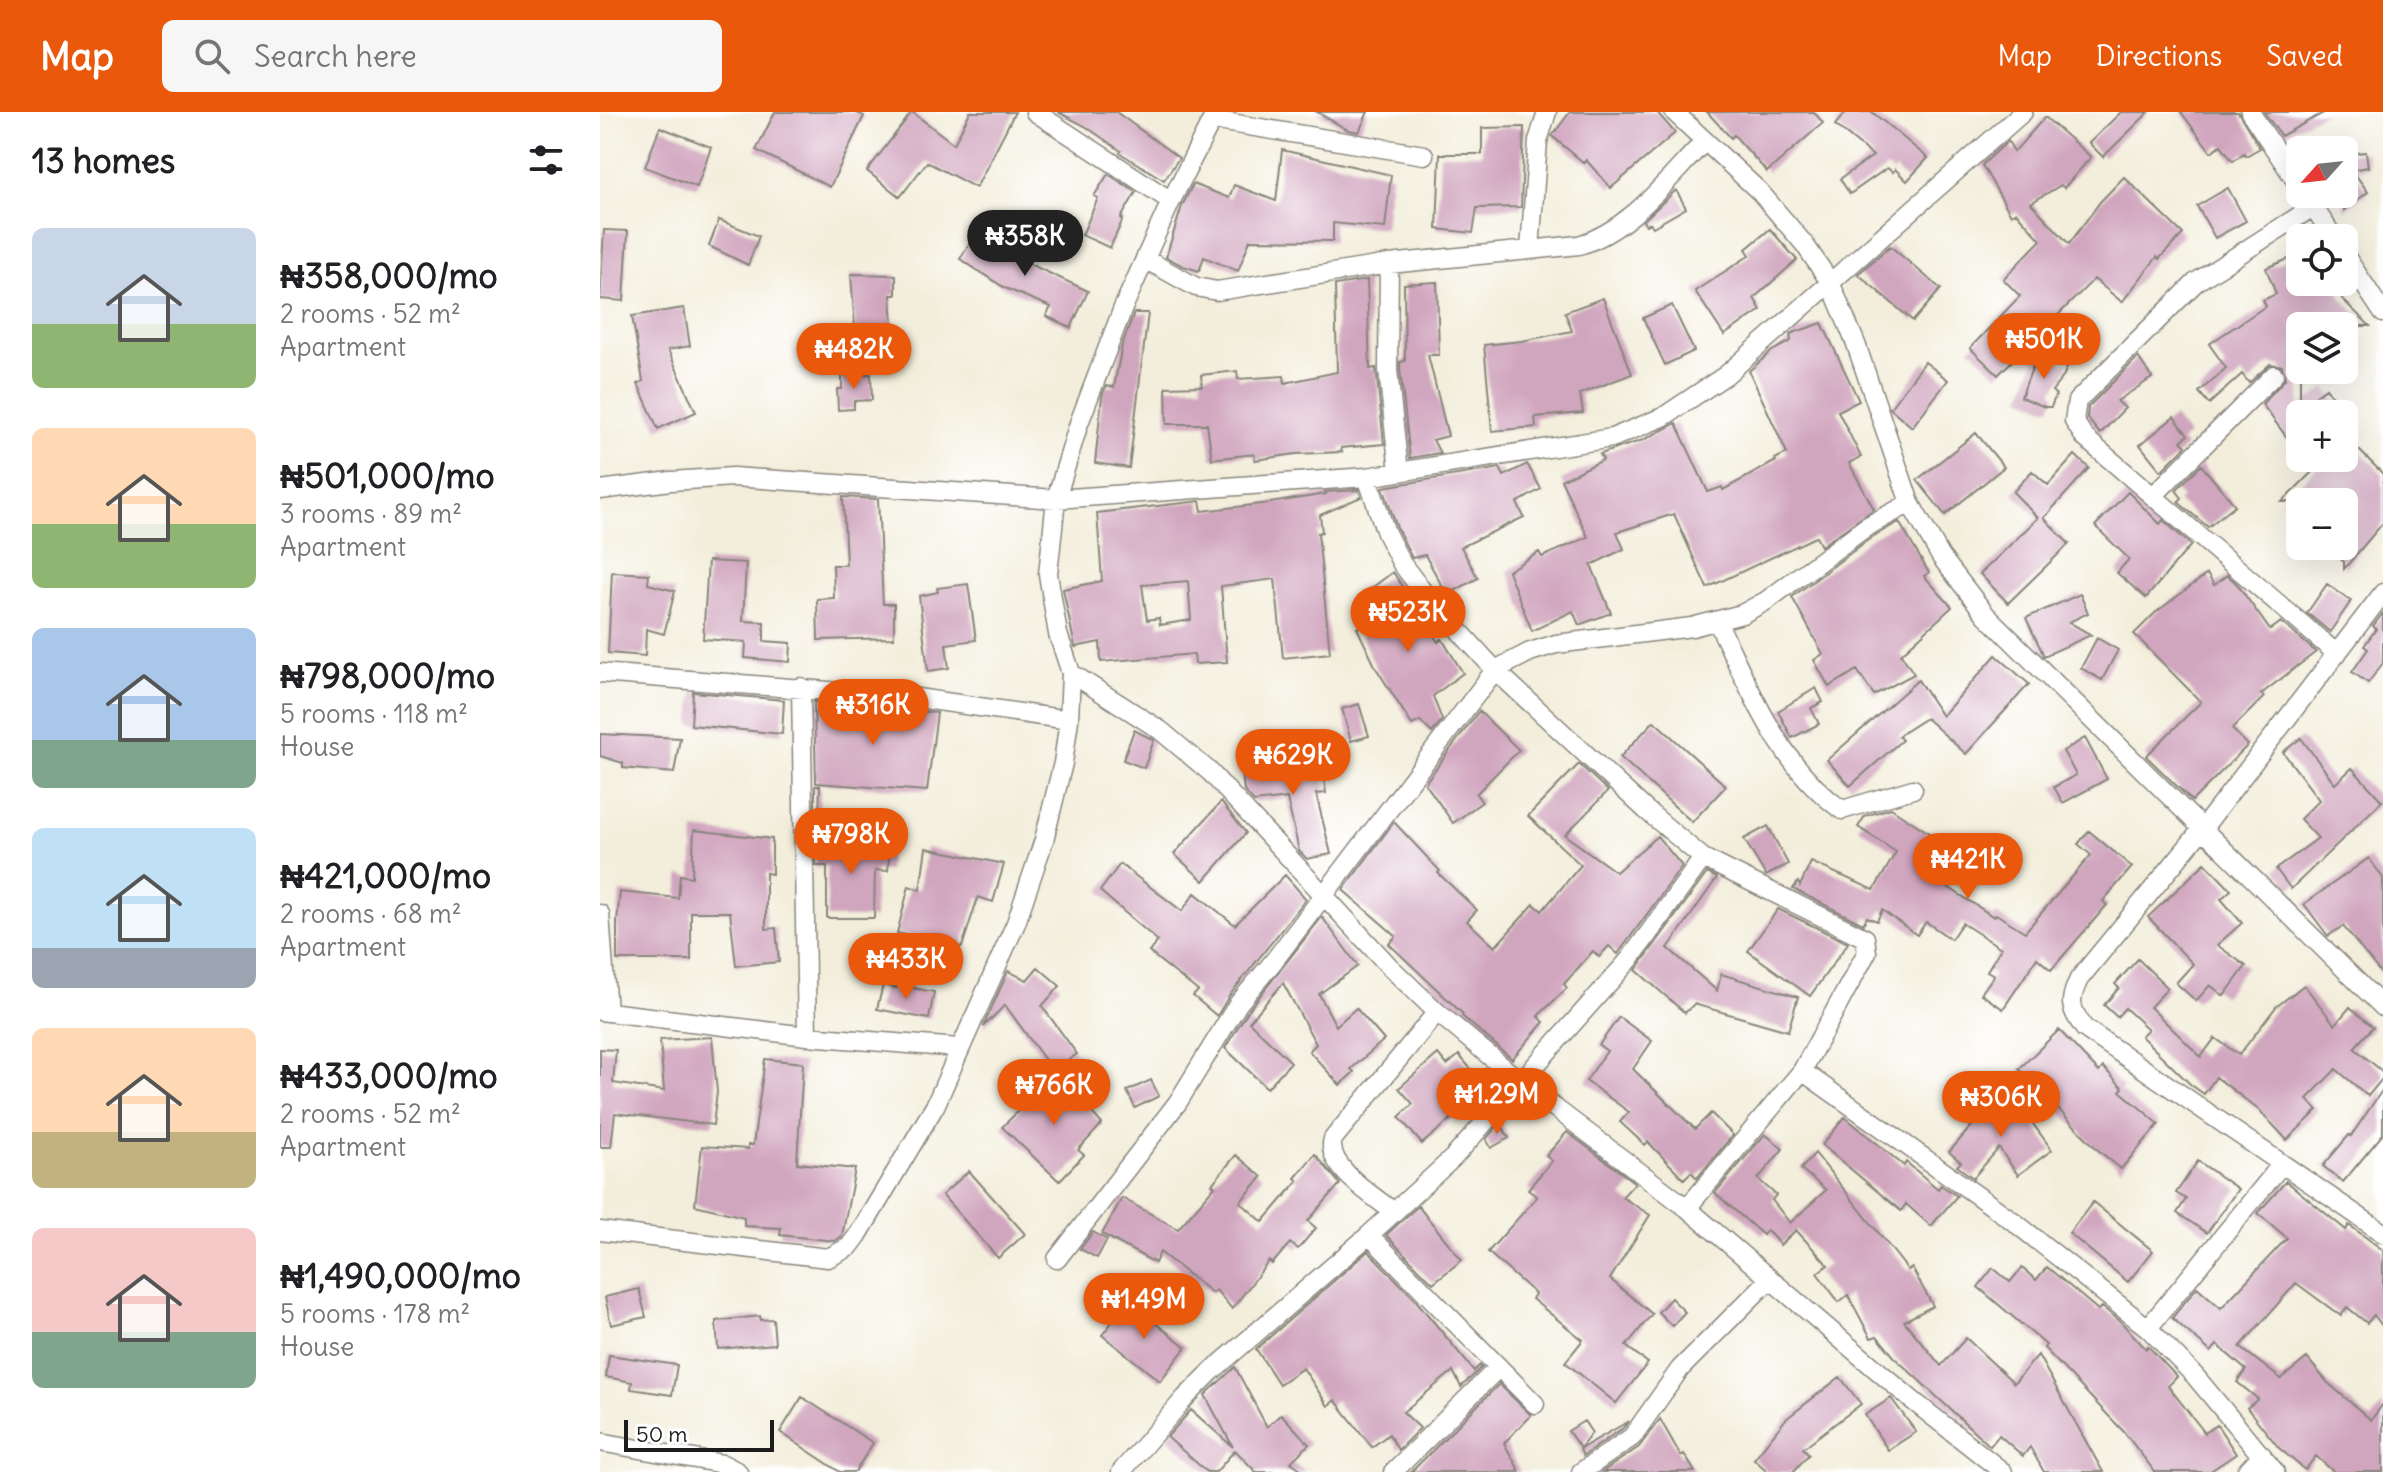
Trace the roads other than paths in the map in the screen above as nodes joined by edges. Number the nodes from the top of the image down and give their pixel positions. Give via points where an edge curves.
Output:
1 (1035, 112) edge
2 (1547, 112) edge
3 (1674, 112) edge
4 (2023, 112) edge
5 (2250, 112) edge
6 (1214, 116) edge
7 (1705, 141) junction
8 (1424, 155) dead end
9 (2286, 166) edge
10 (1171, 201) junction
11 (2299, 208) edge
12 (1530, 250) junction
13 (1145, 259) junction
14 (1389, 264) junction
15 (2358, 275) edge
16 (1830, 282) junction
17 (2383, 313) edge
18 (2274, 375) dead end
19 (1399, 472) junction
20 (1367, 477) junction
21 (600, 490) edge
22 (2153, 496) junction
23 (1056, 499) junction
24 (1910, 503) junction
25 (2383, 593) edge
26 (1717, 621) junction
27 (2337, 654) junction
28 (1495, 670) junction
29 (600, 673) edge
30 (1071, 673) junction
31 (801, 687) junction
32 (1069, 720) junction
33 (1913, 789) dead end
34 (2203, 828) junction
35 (1703, 858) junction
36 (1325, 894) junction
37 (600, 914) edge
38 (2383, 1007) edge
39 (604, 1012) edge
40 (1437, 1012) junction
41 (807, 1036) junction
42 (959, 1048) junction
43 (1802, 1071) junction
44 (1522, 1083) junction
45 (2282, 1164) junction
46 (1687, 1208) junction
47 (1394, 1212) junction
48 (600, 1231) edge
49 (2383, 1233) edge
50 (1369, 1235) junction
51 (1057, 1259) dead end
52 (1770, 1279) junction
53 (2148, 1328) junction
54 (1498, 1368) junction
55 (1535, 1404) dead end
56 (600, 1442) edge
57 (2262, 1455) junction
58 (738, 1472) edge
59 (1121, 1472) edge
60 (1393, 1472) edge
61 (1581, 1472) edge
62 (2003, 1472) edge
63 (2246, 1472) edge
64 (2275, 1472) edge

1 - 10 street
2 - 12 street via 1538,141
3 - 7 street
4 - 16 street
5 - 9 street
6 - 8 street
6 - 10 street
7 - 12 street via 1632,215 1599,239
7 - 16 street via 1760,192
10 - 13 street
11 - 22 street via 2196,282 2077,401 2078,431
12 - 14 street
13 - 14 street via 1196,287 1217,291
13 - 23 street via 1079,423
14 - 19 street via 1388,370
15 - 17 street
16 - 19 street via 1726,375 1663,417 1612,438
16 - 24 street
18 - 22 street
19 - 20 street
20 - 23 street
20 - 28 street via 1402,564
21 - 23 street via 733,477
22 - 27 street
23 - 30 street via 1048,574
24 - 26 street via 1866,527 1766,601
24 - 34 street via 1941,557 1986,615
25 - 27 street
26 - 28 street via 1556,644
26 - 33 street via 1764,719 1828,800 1842,810
27 - 34 street
28 - 35 street
28 - 36 street
29 - 31 street
30 - 32 street
30 - 36 street via 1160,730 1210,772
31 - 32 street
31 - 41 street
32 - 42 street via 1044,840 1016,923
34 - 38 street
34 - 45 street via 2079,979 2071,996 2074,1012 2084,1028
35 - 43 street via 1865,938 1867,952
35 - 44 street via 1630,959
36 - 40 street
36 - 51 street via 1238,1004 1178,1102
37 - 39 street
39 - 41 street
40 - 44 street
40 - 47 street via 1330,1146 1336,1164
41 - 42 street
42 - 48 street via 935,1106 858,1235 839,1253 814,1258
43 - 46 street
43 - 53 street via 2013,1221
44 - 46 street
44 - 47 street
45 - 49 street
45 - 53 street
46 - 52 street
47 - 50 street
50 - 54 street
50 - 59 street via 1212,1371
52 - 61 street via 1680,1369 1632,1437
52 - 62 street
53 - 57 street
54 - 55 street
54 - 60 street
56 - 58 street via 723,1464
57 - 63 street
57 - 64 street

